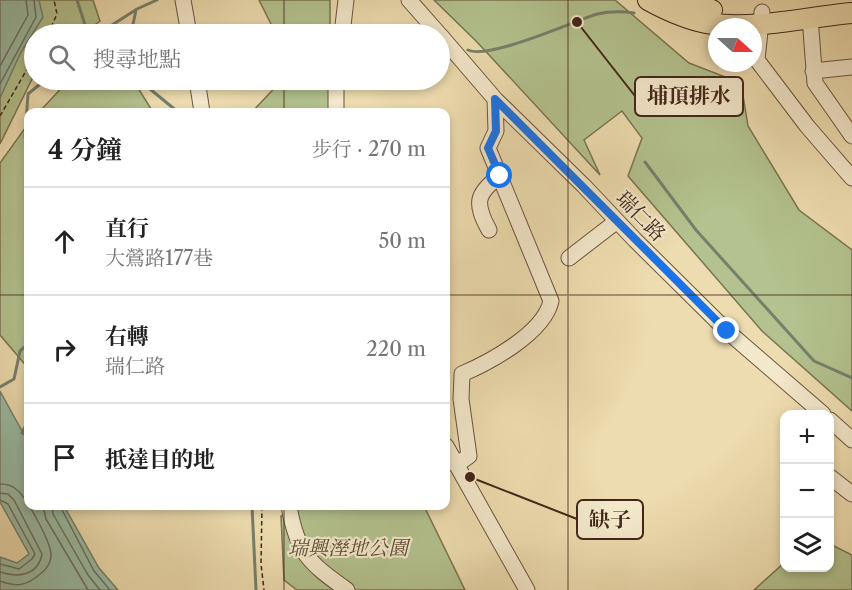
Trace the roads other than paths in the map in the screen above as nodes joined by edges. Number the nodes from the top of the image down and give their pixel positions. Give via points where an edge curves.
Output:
1 (183, 0) edge
2 (346, 0) edge
3 (409, 0) edge
4 (648, 0) edge
5 (679, 0) edge
6 (852, 2) edge
7 (852, 13) edge
8 (810, 17) junction
9 (761, 18) junction
10 (708, 23) edge
11 (187, 24) edge
12 (343, 24) edge
13 (430, 24) edge
14 (450, 48) edge
15 (762, 65) edge
16 (852, 67) edge
17 (813, 71) junction
18 (199, 90) edge
19 (336, 90) edge
20 (495, 99) junction
21 (201, 108) edge
22 (336, 108) edge
23 (849, 127) edge
24 (500, 176) junction
25 (852, 178) edge
26 (617, 221) junction
27 (489, 230) dead end
28 (569, 258) dead end
29 (818, 410) edge
30 (834, 424) edge
31 (852, 440) edge
32 (450, 454) edge
33 (456, 465) junction
34 (834, 480) edge
35 (852, 494) edge
36 (290, 510) edge
37 (347, 590) edge
38 (527, 590) edge

1 - 11 street
2 - 12 street
3 - 13 street, 瑞仁路
4 - 10 main road
5 - 9 main road via 695,7
6 - 9 main road
7 - 8 main road
8 - 9 main road
8 - 17 street
14 - 20 street, 瑞仁路
15 - 25 street
16 - 17 street
17 - 23 street via 815,83
18 - 21 street
19 - 22 street
20 - 24 street via 496,131 488,148
20 - 26 street, 瑞仁路
24 - 27 street via 487,186 478,205
24 - 33 street via 551,301 548,313 521,340 462,375 461,399 469,456
26 - 28 street
26 - 29 street, 瑞仁路 via 727,331
30 - 31 street
32 - 33 street
33 - 38 street
34 - 35 street
36 - 37 street via 297,544 318,570

